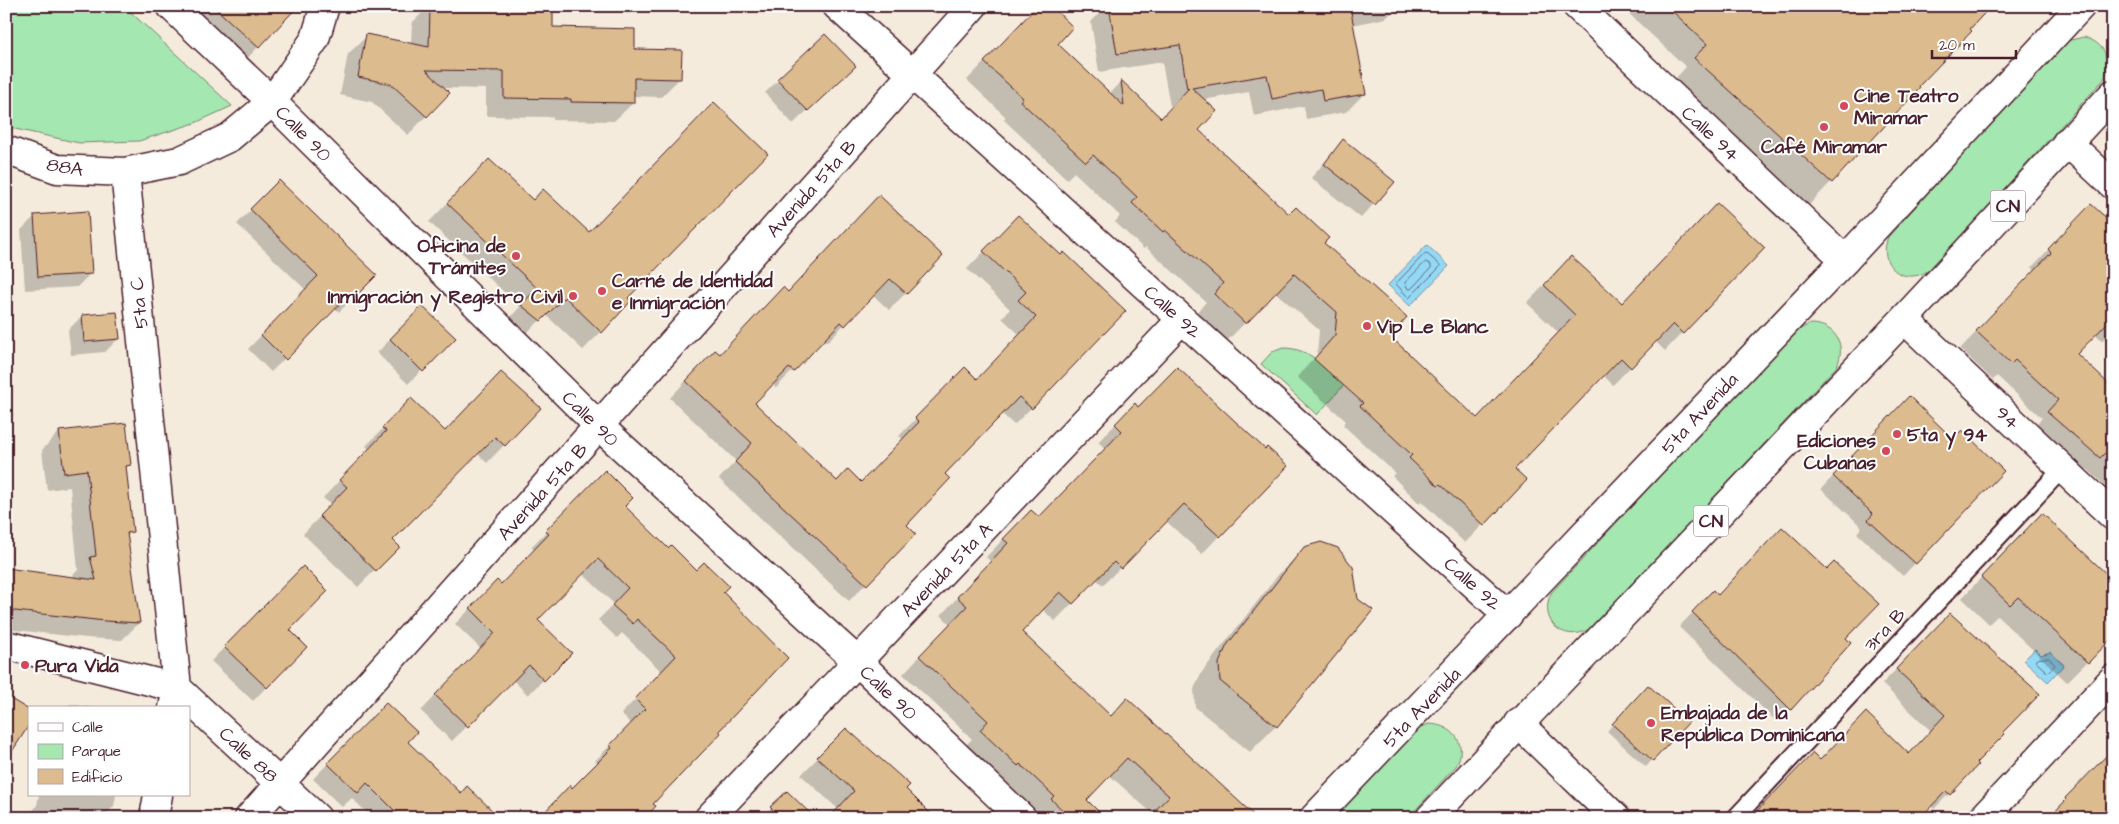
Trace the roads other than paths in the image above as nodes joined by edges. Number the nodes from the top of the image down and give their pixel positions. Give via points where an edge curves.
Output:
1 (171, 6) edge
2 (325, 6) edge
3 (837, 6) edge
4 (973, 6) edge
5 (1577, 6) edge
6 (2081, 6) edge
7 (912, 74) junction
8 (2113, 94) edge
9 (272, 102) junction
10 (2067, 142) junction
11 (6, 150) edge
12 (125, 172) junction
13 (2113, 185) edge
14 (1845, 260) junction
15 (1182, 319) junction
16 (1904, 319) junction
17 (599, 426) junction
18 (2063, 468) junction
19 (2113, 516) edge
20 (1508, 615) junction
21 (6, 645) edge
22 (857, 662) junction
23 (2113, 680) edge
24 (175, 698) edge
25 (185, 706) edge
26 (190, 710) edge
27 (1518, 724) junction
28 (281, 784) junction
29 (158, 796) edge
30 (154, 818) edge
31 (250, 818) edge
32 (317, 818) edge
33 (709, 818) edge
34 (1022, 818) edge
35 (1314, 818) edge
36 (1430, 818) edge
37 (1616, 818) edge
38 (1735, 818) edge
39 (1983, 818) edge

1 - 9 main road, Calle 90
2 - 9 main road via 315,39
3 - 7 main road, Calle 92
4 - 7 main road, Avenida 5ta B
5 - 14 main road, Calle 94
6 - 14 main road, 5ta Avenida
7 - 15 main road, Calle 92
7 - 17 main road, Avenida 5ta B
8 - 10 main road, CN
9 - 12 main road via 230,137 180,160
9 - 17 main road, Calle 90
10 - 13 main road
10 - 16 main road, CN
11 - 12 main road, 88A via 57,168
12 - 24 main road, 5ta C
14 - 20 main road, 5ta Avenida
15 - 20 main road, Calle 92
15 - 22 main road, Avenida 5ta A
16 - 18 main road, 94
16 - 27 main road, CN
17 - 22 main road, Calle 90
17 - 28 main road, Avenida 5ta B
18 - 19 main road, 94
18 - 38 lane, 3ra B
20 - 35 main road, 5ta Avenida
21 - 24 main road, Calle 88
22 - 33 main road, Avenida 5ta A
22 - 34 main road, Calle 90
23 - 39 main road
24 - 25 main road, Calle 88
26 - 28 main road, Calle 88
27 - 36 main road, CN
27 - 37 main road
28 - 31 main road, Avenida 5ta B
28 - 32 main road, Calle 88
29 - 30 main road

